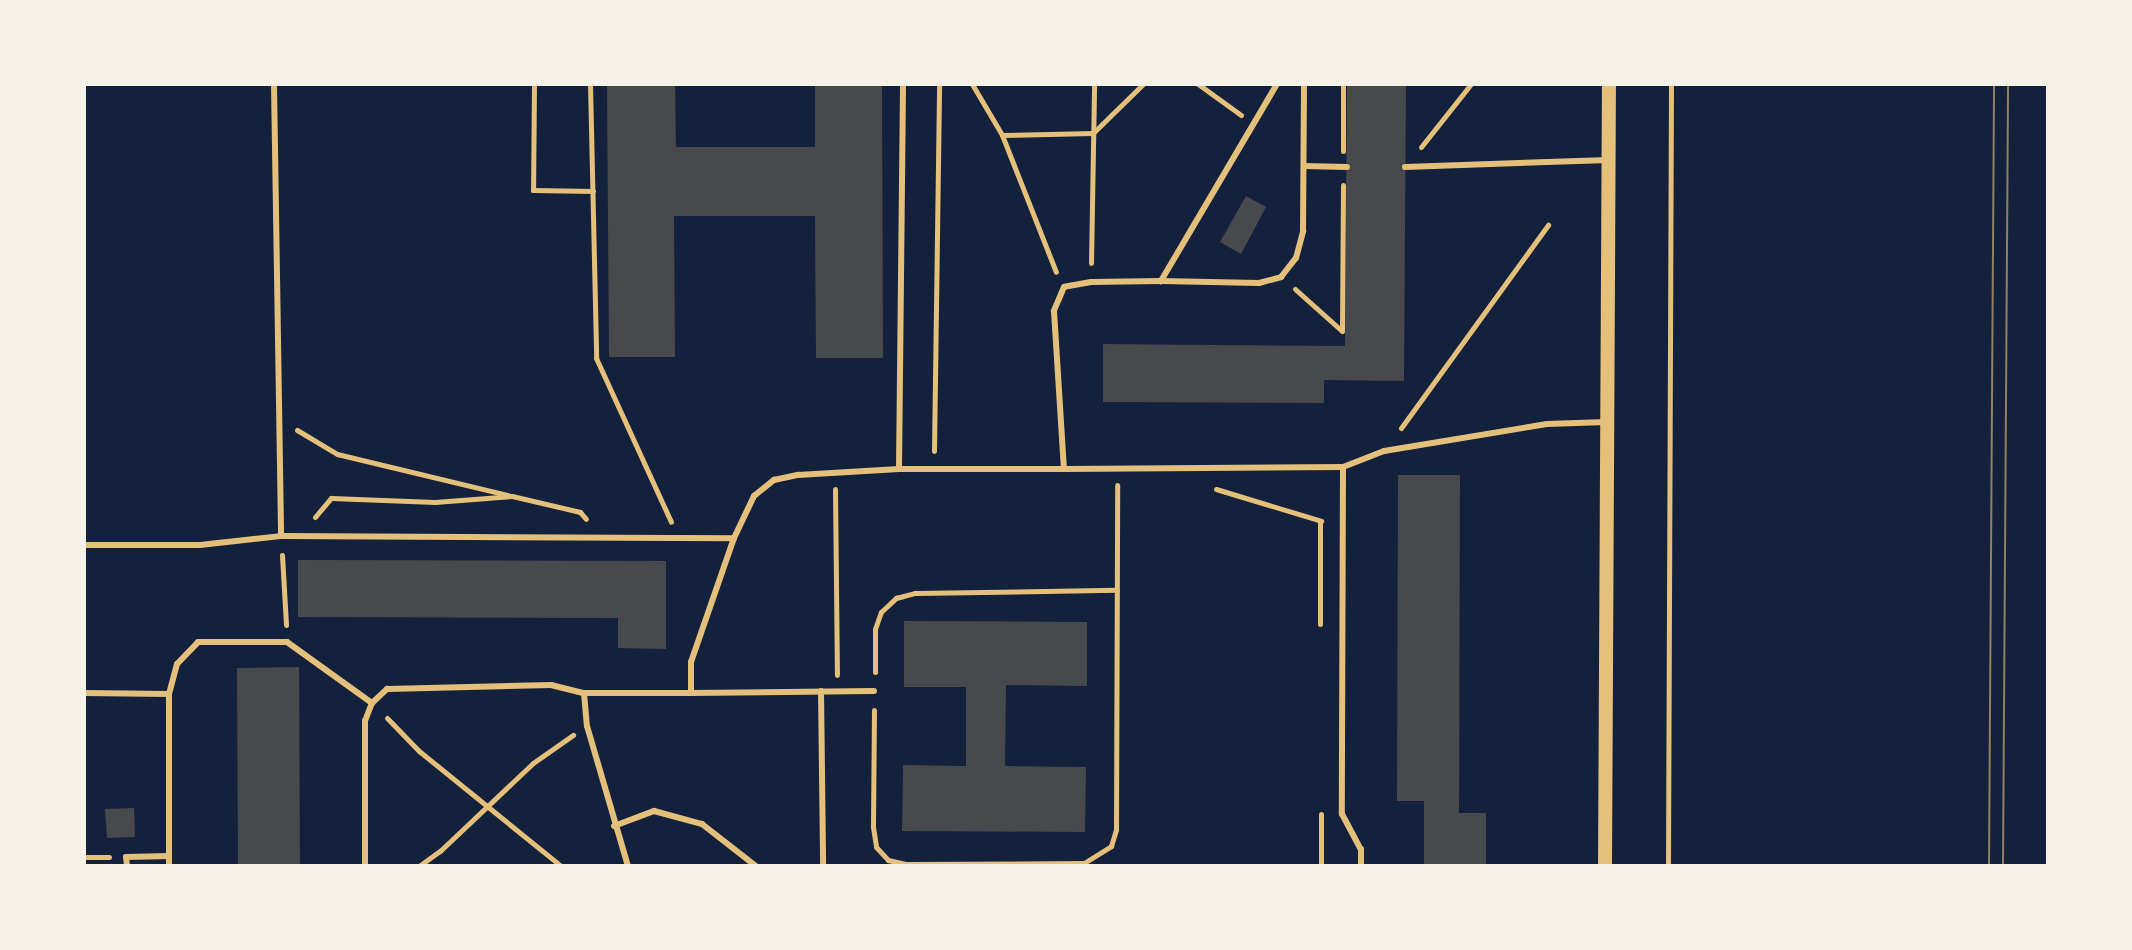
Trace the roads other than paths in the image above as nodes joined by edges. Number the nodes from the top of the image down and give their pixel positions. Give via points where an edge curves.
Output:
1 (274, 84) edge
2 (903, 84) edge
3 (1277, 84) edge
4 (1304, 84) edge
5 (1609, 84) edge
6 (1609, 160) junction
7 (1304, 166) junction
8 (1345, 167) road end
9 (1405, 167) road end
10 (1161, 281) junction
11 (1608, 422) junction
12 (1343, 467) junction
13 (899, 469) junction
14 (1064, 469) junction
15 (281, 536) junction
16 (734, 538) junction
17 (84, 545) edge
18 (821, 691) junction
19 (874, 691) road end
20 (84, 693) edge
21 (584, 693) junction
22 (691, 693) junction
23 (169, 694) junction
24 (372, 703) junction
25 (614, 826) junction
26 (169, 856) junction
27 (127, 866) edge
28 (169, 866) edge
29 (365, 866) edge
30 (628, 866) edge
31 (756, 866) edge
32 (823, 866) edge
33 (1361, 866) edge
34 (1605, 866) edge

1 - 15 lane
2 - 13 lane
3 - 10 lane
4 - 7 lane
5 - 6 street
6 - 9 lane
6 - 11 street
7 - 8 lane
7 - 10 lane via 1303,231 1296,258 1281,277 1259,283
10 - 14 lane via 1064,287 1054,311
11 - 12 lane via 1547,424 1384,451
11 - 34 street
12 - 14 lane
12 - 33 lane via 1342,814 1361,849
13 - 14 lane
13 - 16 lane via 774,480 754,496
15 - 16 lane
15 - 17 lane via 200,545
16 - 22 lane via 691,662
18 - 19 lane
18 - 22 lane
18 - 32 lane
20 - 23 lane
21 - 22 lane
21 - 24 lane via 551,685 387,689
21 - 25 lane via 587,726
23 - 24 lane via 177,664 198,642 287,642
23 - 26 lane
24 - 29 lane via 365,721
25 - 30 lane
25 - 31 lane via 654,811 702,824
26 - 27 lane via 126,857
26 - 28 lane

